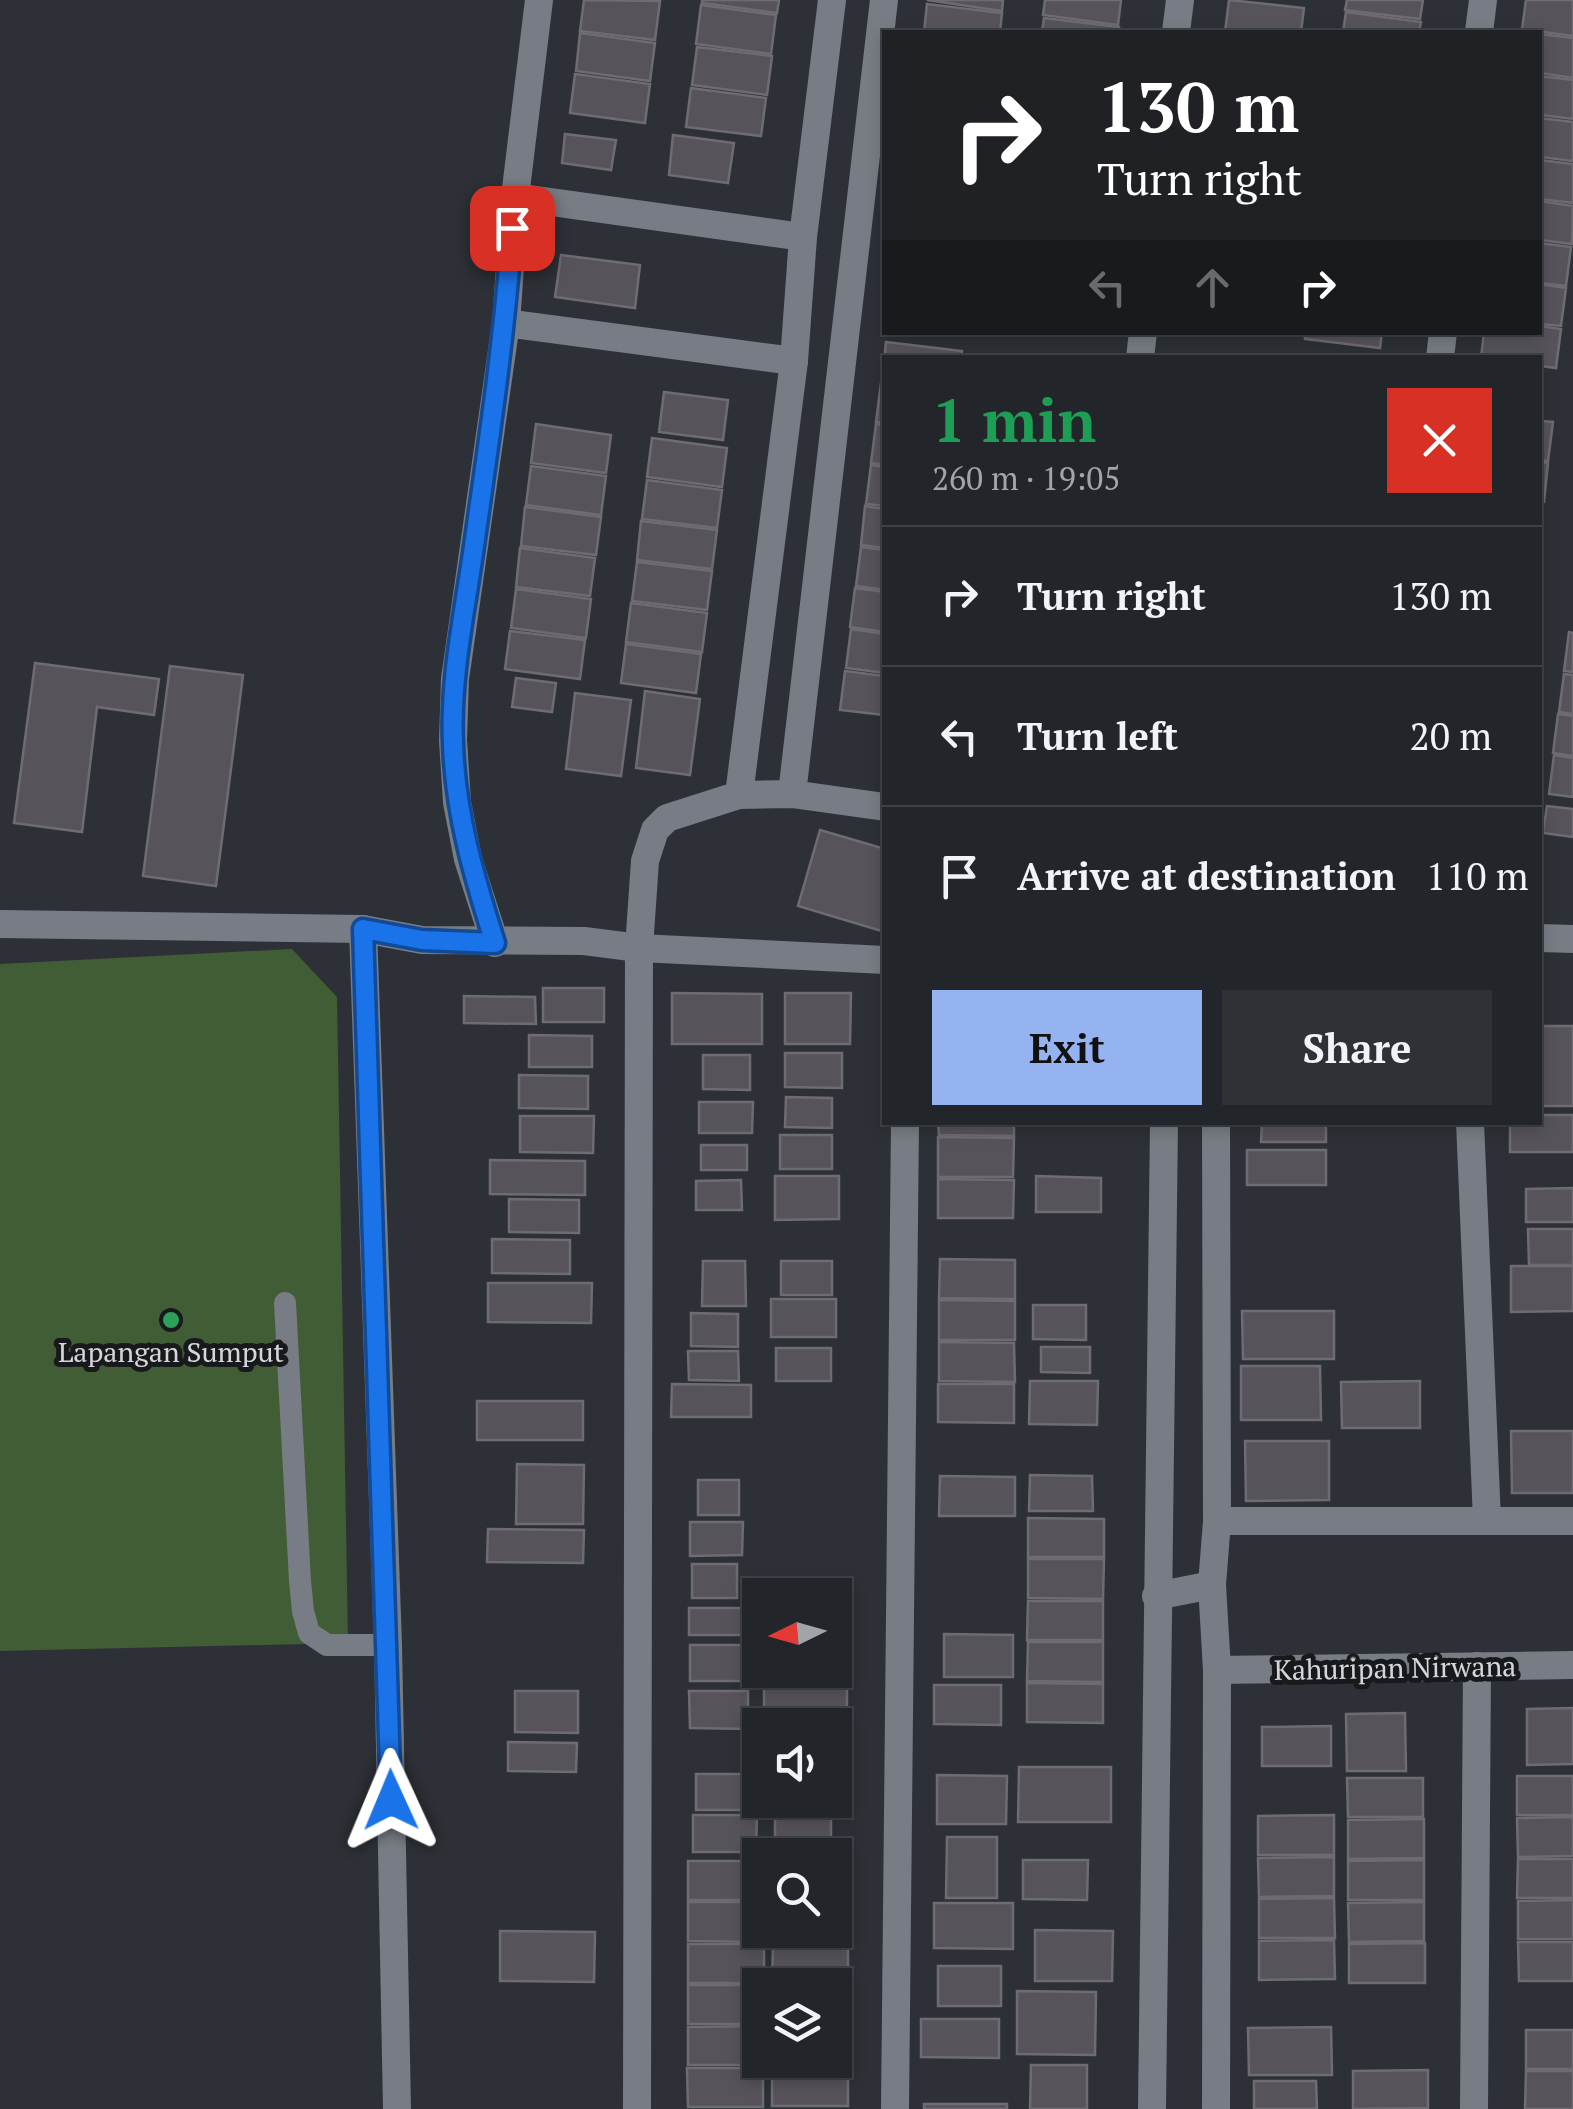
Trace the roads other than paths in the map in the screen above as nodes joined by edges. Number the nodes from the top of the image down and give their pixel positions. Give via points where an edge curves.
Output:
1 (539, 0) edge
2 (832, 0) edge
3 (884, 0) edge
4 (1180, 0) edge
5 (1483, 0) edge
6 (1176, 30) edge
7 (1479, 30) edge
8 (515, 197) junction
9 (803, 237) junction
10 (798, 312) junction
11 (846, 315) junction
12 (506, 323) junction
13 (794, 361) junction
14 (792, 794) junction
15 (739, 795) junction
16 (882, 807) edge
17 (0, 924) edge
18 (363, 929) junction
19 (1542, 938) edge
20 (1573, 938) edge
21 (495, 943) junction
22 (638, 948) junction
23 (882, 960) edge
24 (905, 1125) edge
25 (1164, 1125) edge
26 (1216, 1125) edge
27 (1470, 1125) edge
28 (285, 1303) dead end
29 (1486, 1520) junction
30 (1217, 1521) junction
31 (1573, 1521) edge
32 (1212, 1584) junction
33 (1156, 1596) junction
34 (388, 1645) junction
35 (1573, 1665) edge
36 (1477, 1666) junction
37 (1217, 1670) junction
38 (398, 2109) edge
39 (637, 2109) edge
40 (895, 2109) edge
41 (1152, 2109) edge
42 (1216, 2109) edge
43 (1474, 2109) edge

1 - 8 street
2 - 9 street
3 - 11 street
4 - 6 street
5 - 7 street
8 - 9 street
8 - 12 street
9 - 10 street
10 - 11 street
10 - 13 street
11 - 14 street
12 - 13 street
12 - 21 street via 452,740 468,859
13 - 15 street
14 - 15 street
14 - 16 street
15 - 22 street via 682,811 655,830 645,861
17 - 18 street
18 - 21 street
18 - 34 street
19 - 20 street
21 - 22 street via 584,941
22 - 23 street
22 - 39 street
24 - 40 street
25 - 33 street
26 - 30 street
27 - 29 street
28 - 34 lane via 302,1611 309,1634 327,1645
29 - 30 street
29 - 31 street
30 - 32 street
32 - 33 street
32 - 37 street
33 - 41 street
34 - 38 street
35 - 36 street, Kahuripan Nirwana
36 - 37 street, Kahuripan Nirwana
36 - 43 street
37 - 42 street

